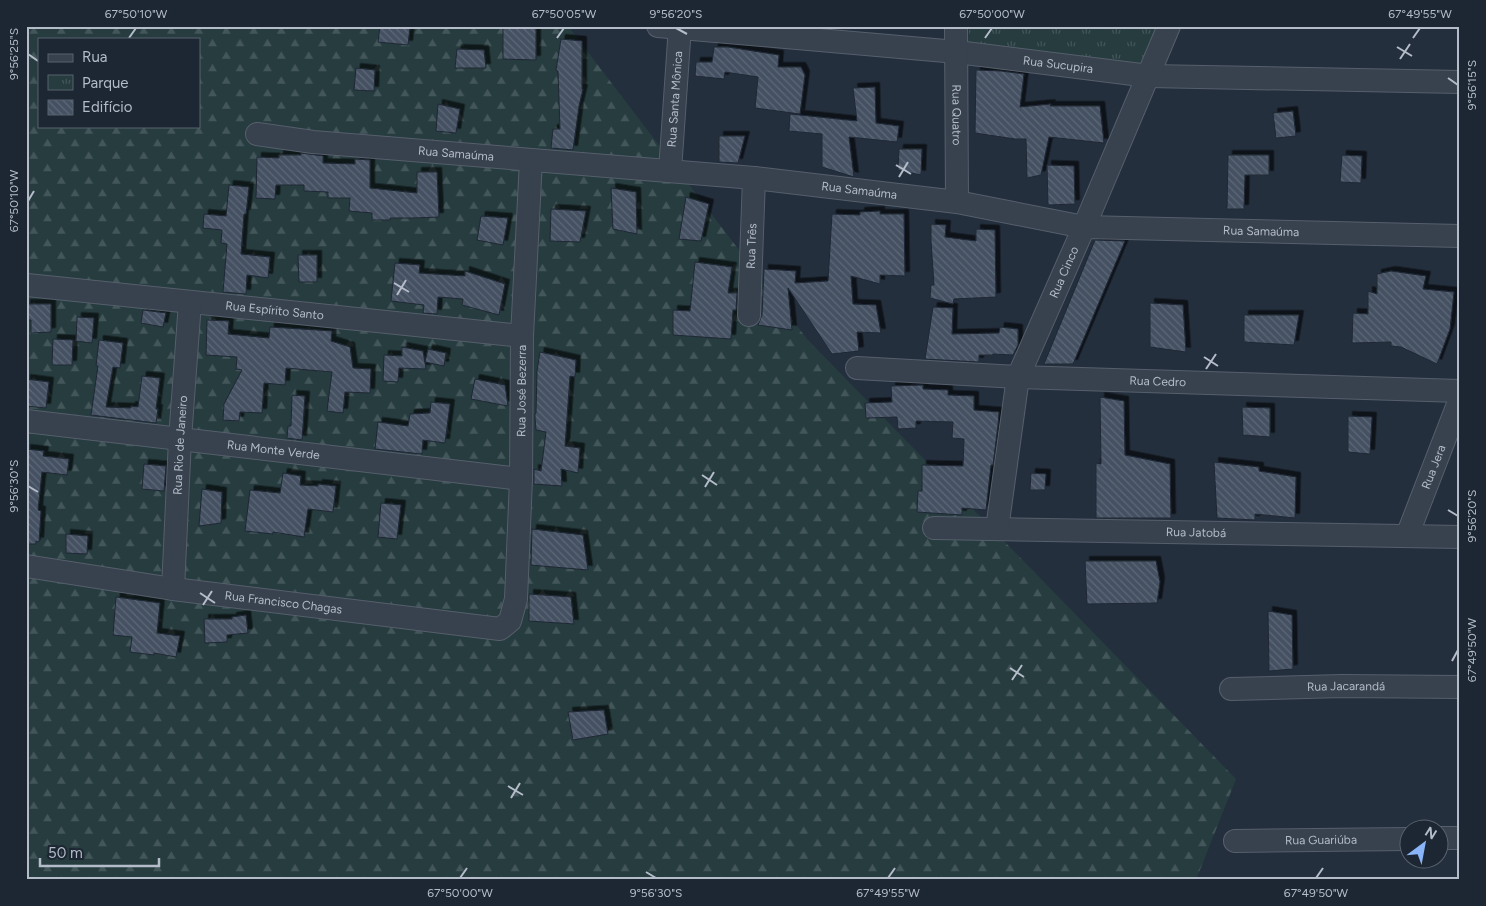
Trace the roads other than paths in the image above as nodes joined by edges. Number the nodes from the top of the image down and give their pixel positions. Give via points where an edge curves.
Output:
1 (956, 26) edge
2 (1169, 26) edge
3 (673, 27) edge
4 (957, 52) junction
5 (1149, 76) junction
6 (1460, 82) edge
7 (257, 134) dead end
8 (531, 160) junction
9 (670, 171) junction
10 (754, 178) junction
11 (957, 202) junction
12 (1084, 227) junction
13 (1460, 236) edge
14 (28, 285) dead end
15 (190, 302) junction
16 (749, 315) dead end
17 (522, 336) junction
18 (857, 368) dead end
19 (1018, 377) junction
20 (1460, 391) edge
21 (1460, 399) edge
22 (26, 421) edge
23 (180, 439) junction
24 (521, 479) junction
25 (934, 528) dead end
26 (997, 529) junction
27 (1407, 536) junction
28 (1460, 537) edge
29 (26, 566) edge
30 (173, 589) junction
31 (510, 621) joint
32 (1460, 686) edge
33 (1232, 688) dead end
34 (1398, 839) edge
35 (1235, 841) dead end

1 - 4 street, Rua Quatro
2 - 5 street, Rua Cinco
3 - 4 street, Rua Sucupira
3 - 9 street, Rua Santa Mônica
4 - 5 street, Rua Sucupira
4 - 11 street, Rua Quatro
5 - 6 street, Rua Sucupira
5 - 12 street, Rua Cinco
7 - 8 street, Rua Samaúma via 314,142
8 - 9 street, Rua Samaúma
8 - 17 street, Rua José Bezerra
9 - 10 street, Rua Samaúma
10 - 11 street, Rua Samaúma
10 - 16 street, Rua Três
11 - 12 street, Rua Samaúma
12 - 13 street, Rua Samaúma
12 - 19 street, Rua Cinco
14 - 15 street, Rua Espírito Santo
15 - 17 street, Rua Espírito Santo
15 - 23 street, Rua Rio de Janeiro
17 - 24 street, Rua José Bezerra
18 - 19 street, Rua Cedro
19 - 20 street, Rua Cedro
19 - 26 street, Rua Cinco
21 - 27 street, Rua Jera
22 - 23 street, Rua Monte Verde
23 - 24 street, Rua Monte Verde
23 - 30 street, Rua Rio de Janeiro
24 - 31 street, Rua José Bezerra via 516,599
25 - 26 street, Rua Jatobá
26 - 27 street, Rua Jatobá
27 - 28 street, Rua Jatobá
29 - 30 street, Rua Francisco Chagas
30 - 31 street, Rua Francisco Chagas via 500,629
32 - 33 street, Rua Jacarandá
34 - 35 street, Rua Guariúba

